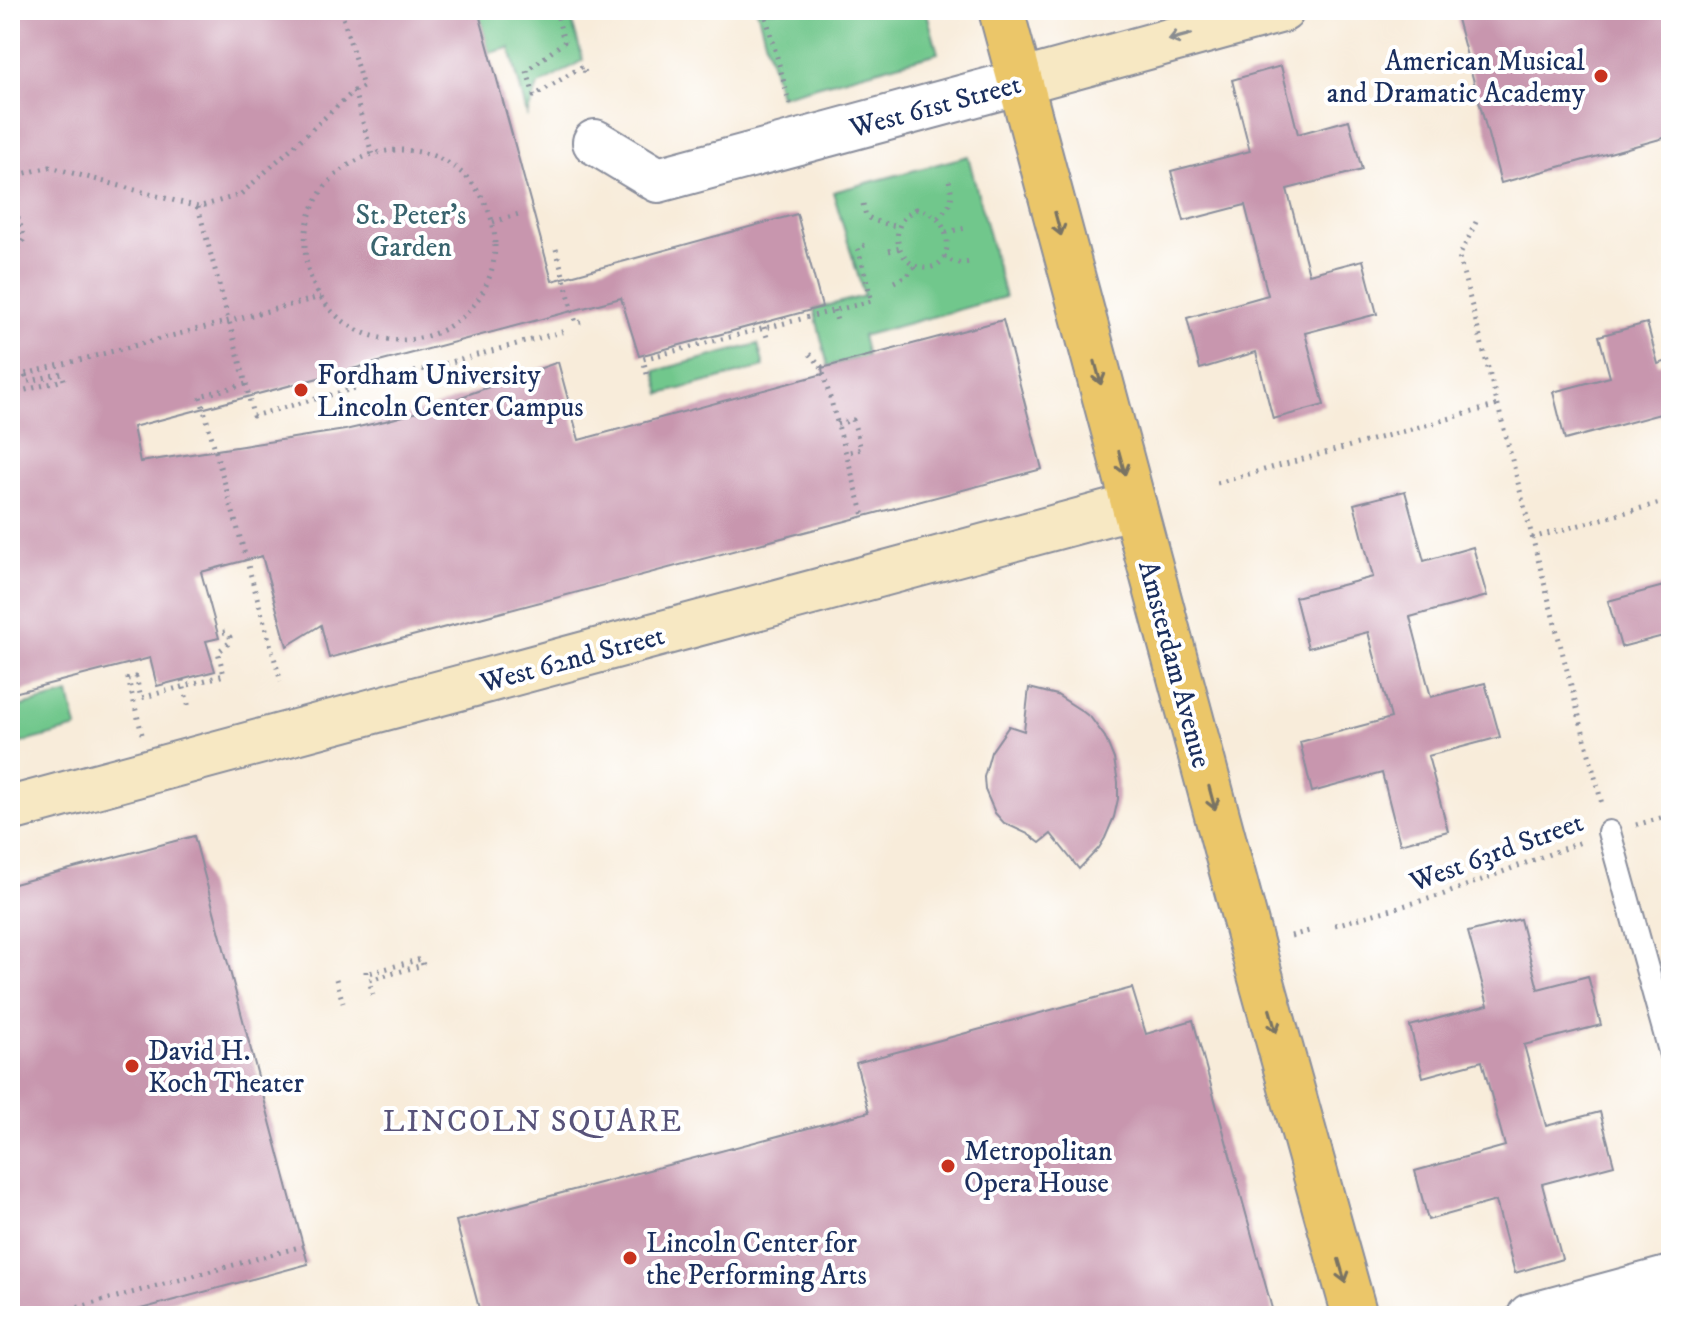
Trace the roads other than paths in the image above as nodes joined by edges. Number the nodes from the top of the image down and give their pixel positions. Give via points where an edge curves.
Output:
1 (1001, 10) edge
2 (1282, 10) edge
3 (1020, 82) junction
4 (595, 142) dead end
5 (1134, 506) junction
6 (10, 809) edge
7 (1609, 832) road end
8 (1671, 1055) edge
9 (1671, 1278) edge
10 (1355, 1316) edge
11 (1530, 1316) edge

1 - 3 main road, Amsterdam Avenue
2 -> 3 street, West 61st Street
3 - 4 street, West 61st Street via 658,180
3 -> 5 main road, Amsterdam Avenue
5 - 6 street, West 62nd Street
5 -> 10 main road, Amsterdam Avenue
7 - 8 lane
9 - 11 street

